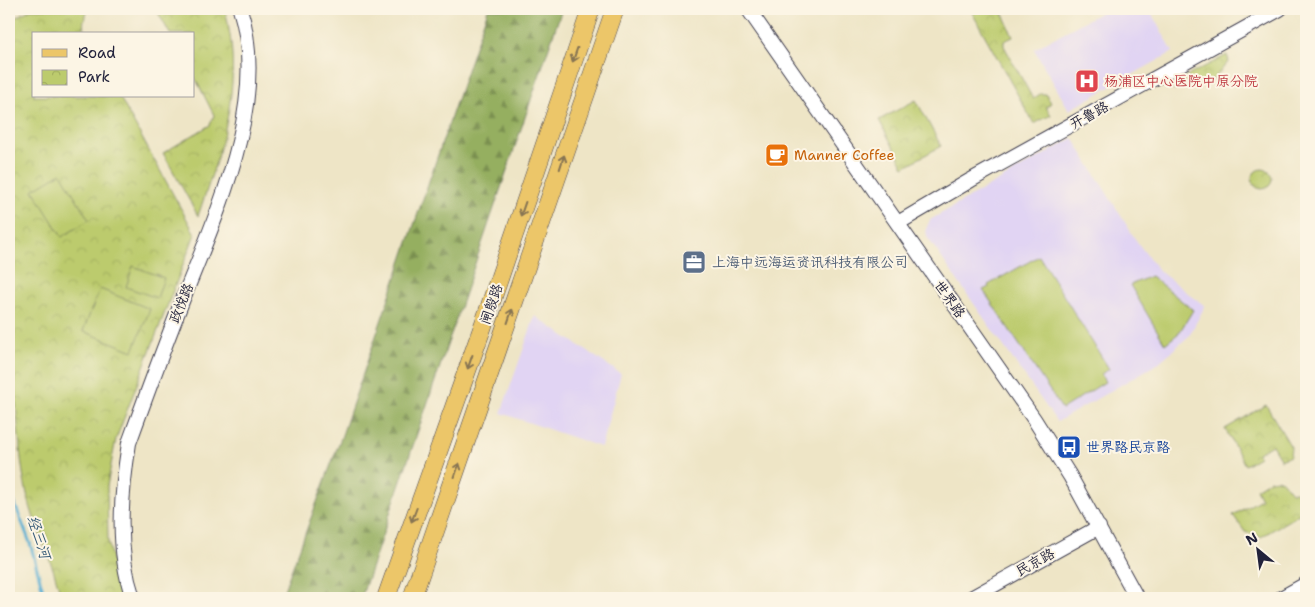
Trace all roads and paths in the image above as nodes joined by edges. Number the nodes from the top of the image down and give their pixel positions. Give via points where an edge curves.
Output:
1 (240, 9) edge
2 (591, 9) edge
3 (615, 9) edge
4 (748, 9) edge
5 (1280, 9) edge
6 (898, 223) junction
7 (1099, 527) junction
8 (1306, 584) edge
9 (133, 598) edge
10 (386, 598) edge
11 (412, 598) edge
12 (971, 598) edge
13 (1137, 598) edge
14 (1281, 598) edge

1 - 9 street, 政悦路 via 248,53 248,88 234,159 129,442 122,484 121,524 127,580
2 -> 10 main road, 闸殷路
11 -> 3 main road, 闸殷路
4 - 6 street, 世界路
5 - 6 street, 开鲁路
6 - 7 street, 世界路 via 1034,419
7 - 12 street, 民京路
7 - 13 street, 世界路
8 - 14 street

